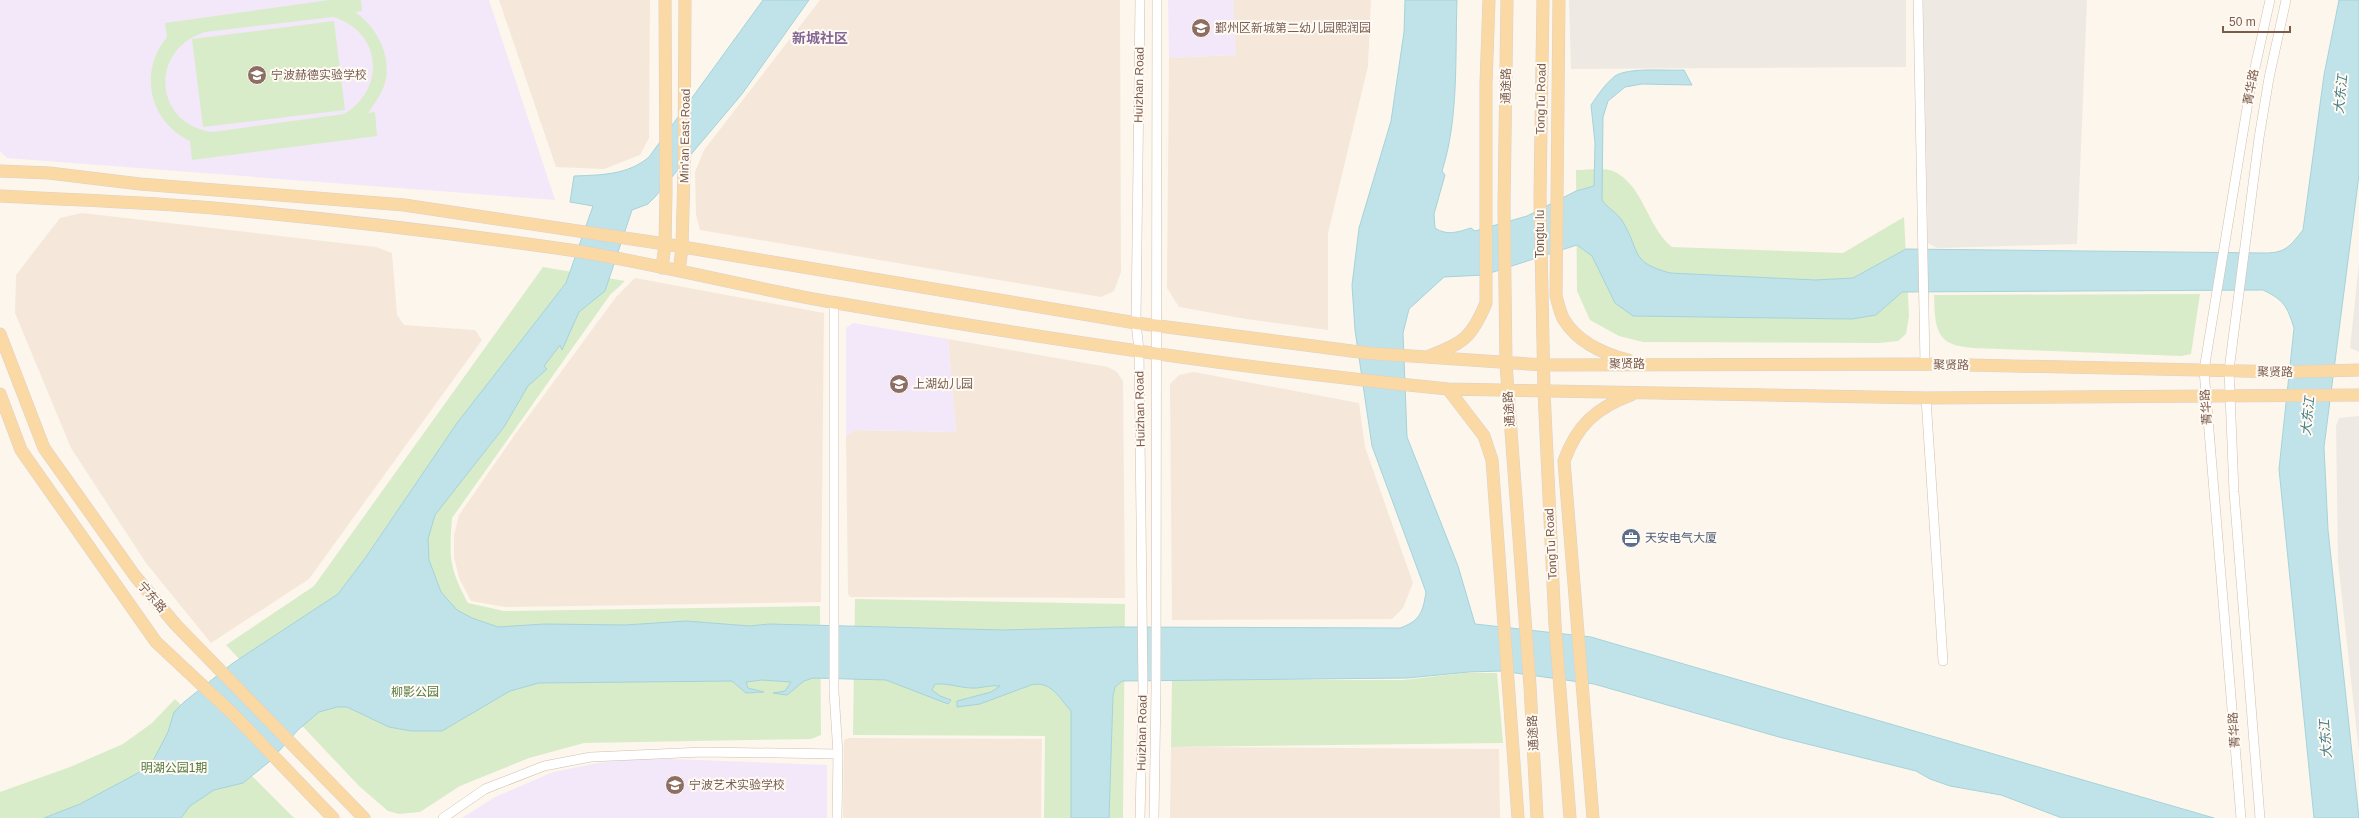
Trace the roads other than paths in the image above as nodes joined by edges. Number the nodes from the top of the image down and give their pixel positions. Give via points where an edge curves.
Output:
1 (665, 0) edge
2 (685, 0) edge
3 (1140, 0) edge
4 (1157, 0) edge
5 (1489, 0) edge
6 (1507, 0) edge
7 (1543, 0) edge
8 (1559, 0) edge
9 (1918, 0) edge
10 (2270, 0) edge
11 (2286, 0) edge
12 (0, 171) edge
13 (0, 196) edge
14 (1540, 197) joint
15 (665, 244) junction
16 (682, 248) junction
17 (662, 268) junction
18 (1540, 270) joint
19 (679, 271) junction
20 (834, 303) junction
21 (1136, 323) junction
22 (1155, 325) junction
23 (0, 334) edge
24 (1139, 350) junction
25 (1156, 353) junction
26 (1426, 357) junction
27 (1506, 364) junction
28 (1643, 364) junction
29 (1926, 364) junction
30 (1544, 365) junction
31 (2204, 370) junction
32 (2229, 370) junction
33 (2354, 370) edge
34 (1448, 389) junction
35 (1507, 391) junction
36 (1544, 391) junction
37 (1636, 393) junction
38 (0, 394) edge
39 (2359, 395) edge
40 (2230, 396) junction
41 (2205, 397) junction
42 (1926, 398) junction
43 (1943, 661) dead end
44 (838, 754) junction
45 (333, 818) edge
46 (364, 818) edge
47 (443, 818) edge
48 (838, 818) edge
49 (1140, 818) edge
50 (1154, 818) edge
51 (1518, 818) edge
52 (1537, 818) edge
53 (1570, 818) edge
54 (1593, 818) edge
55 (2241, 818) edge
56 (2260, 818) edge

1 - 15 main road, Min'an East Road
2 - 16 main road, Min'an East Road via 686,96
3 - 21 street, Huizhan Road
4 - 22 street, Huizhan Road
5 - 26 main road via 1486,84 1486,303 1476,326 1460,343
6 - 27 main road, 通途路 via 1504,208
7 - 14 main road, TongTu Road
8 - 28 main road via 1556,296 1564,319 1578,336 1612,356
9 - 29 street
10 - 31 street, 菁华路 via 2250,90
11 - 32 street via 2259,138
12 - 15 main road, 聚贤路 via 49,173 140,184 404,205
13 - 17 main road, 聚贤路 via 211,208 389,227 573,251
14 - 18 main road, Tongtu lu
15 - 16 main road, 聚贤路
15 - 17 main road, Min'an East Road
16 - 19 main road, Min'an East Road
16 - 21 main road, 聚贤路
17 - 19 main road, 聚贤路
18 - 30 main road, TongTu Road
19 - 20 main road, 聚贤路
20 - 24 main road, 聚贤路
20 - 44 street via 834,692
21 - 22 main road, 聚贤路
21 - 24 street, Huizhan Road
22 - 25 street, Huizhan Road
22 - 26 main road, 聚贤路 via 1368,353
23 - 46 main road, 宁东路 via 44,448 135,576 176,625
24 - 25 main road, 聚贤路
24 - 49 street, Huizhan Road via 1143,622
25 - 34 main road, 聚贤路 via 1370,382
25 - 50 street, Huizhan Road
26 - 27 main road, 聚贤路
27 - 30 main road, 聚贤路
27 - 35 main road, 通途路
28 - 29 main road, 聚贤路
28 - 30 main road, 聚贤路
29 - 31 main road, 聚贤路
30 - 36 main road, TongTu Road
31 - 32 main road, 聚贤路
31 - 41 street, 菁华路
32 - 33 main road, 聚贤路
32 - 40 street
34 - 35 main road, 聚贤路
34 - 51 main road via 1484,436 1492,460
35 - 36 main road, 聚贤路
35 - 52 main road, 通途路 via 1526,625
36 - 37 main road, 聚贤路
36 - 53 main road, TongTu Road via 1555,625
37 - 42 main road, 聚贤路
37 - 54 main road via 1598,410 1582,426 1569,446 1564,461
38 - 45 main road, 宁东路 via 21,450 156,642 233,714
39 - 40 main road, 聚贤路
40 - 41 main road, 聚贤路
40 - 56 street via 2234,492
41 - 42 main road, 聚贤路
41 - 55 street, 菁华路
42 - 43 street
44 - 47 street via 703,752 591,757 544,766 485,789
44 - 48 street

